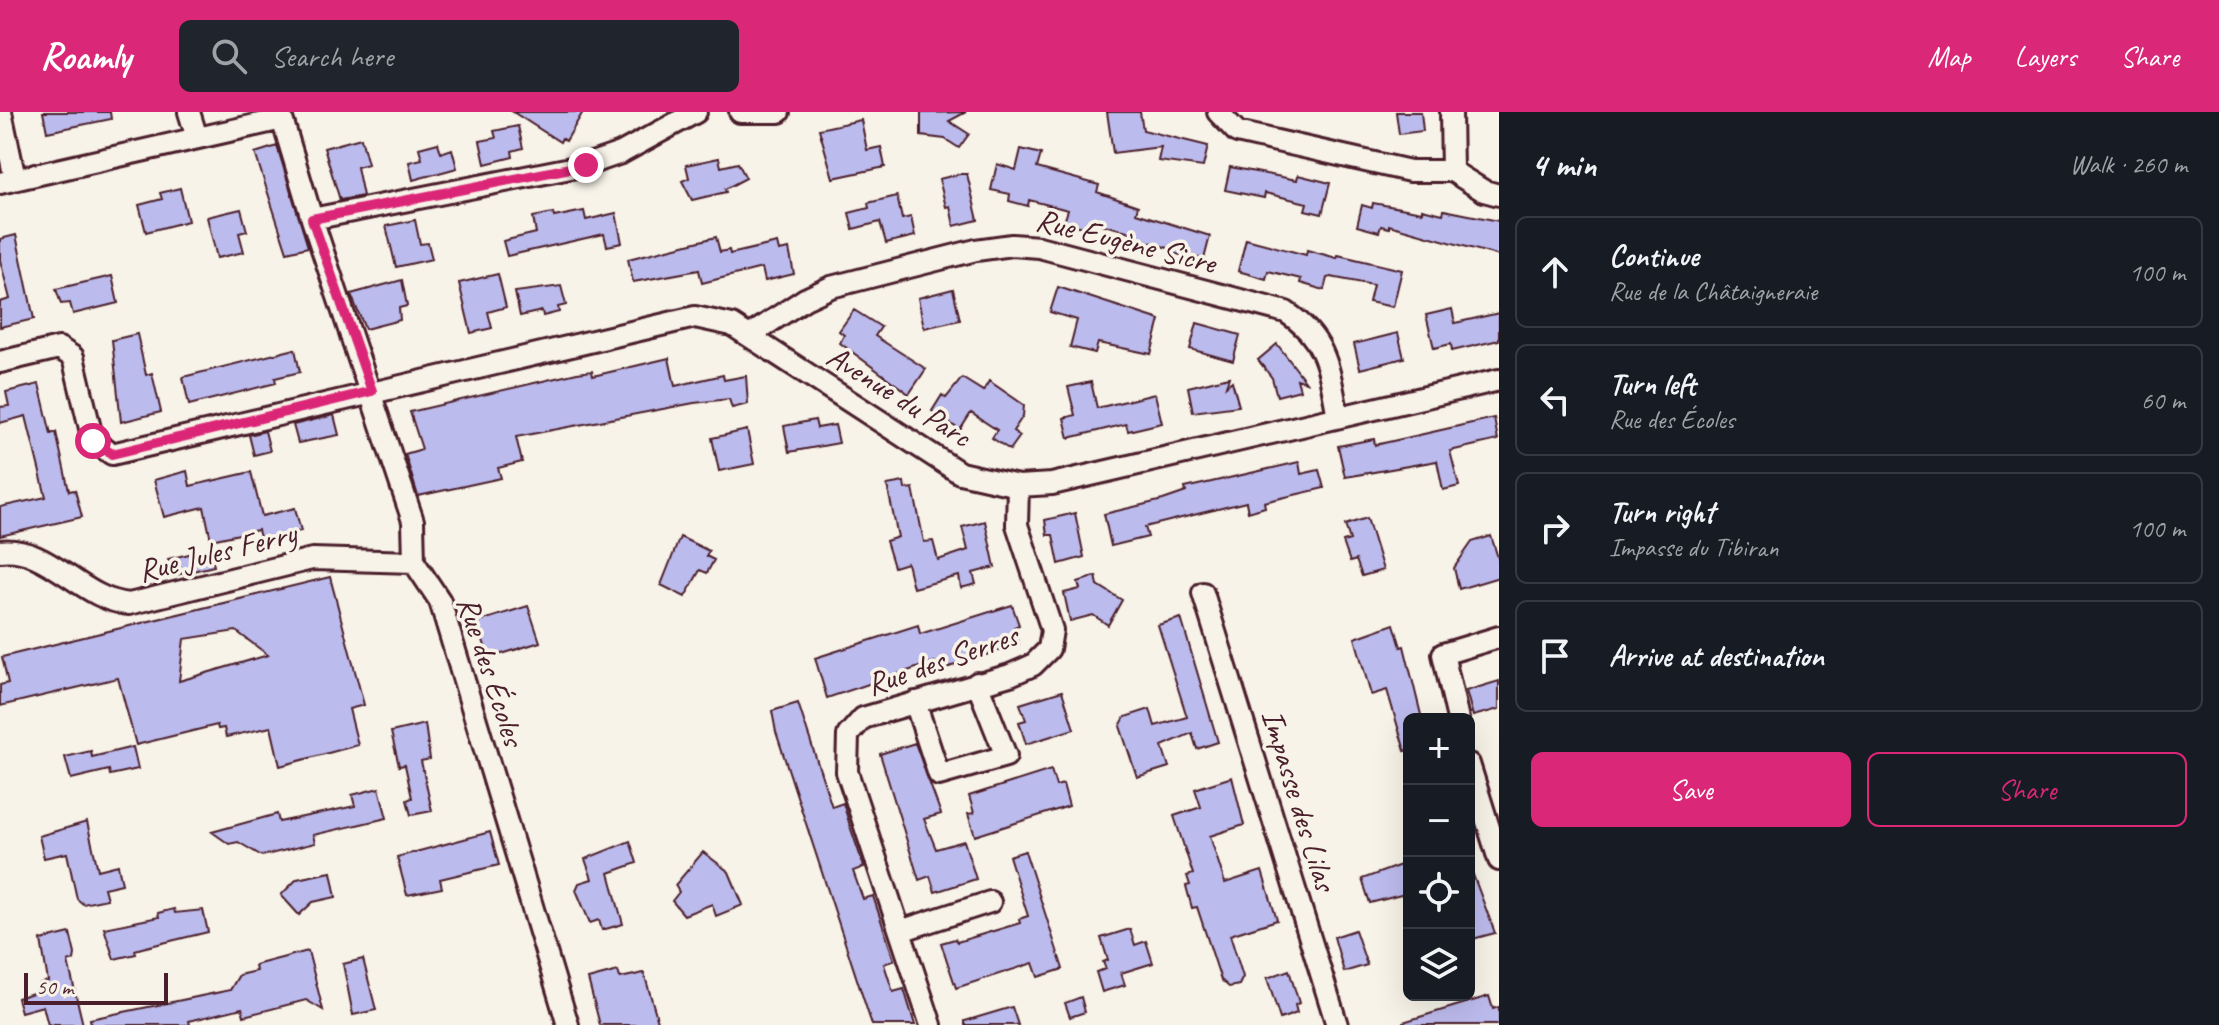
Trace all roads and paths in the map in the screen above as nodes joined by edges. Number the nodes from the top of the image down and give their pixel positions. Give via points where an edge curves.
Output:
1 (1, 112) edge
2 (189, 112) edge
3 (696, 112) edge
4 (740, 112) edge
5 (779, 112) edge
6 (1218, 112) edge
7 (1451, 112) edge
8 (281, 115) edge
9 (197, 138) junction
10 (1452, 171) junction
11 (8, 181) edge
12 (1499, 195) edge
13 (312, 219) junction
14 (749, 336) junction
15 (0, 362) edge
16 (1499, 380) edge
17 (372, 391) junction
18 (1338, 417) junction
19 (1018, 486) junction
20 (0, 551) edge
21 (414, 562) junction
22 (1203, 593) dead end
23 (1499, 637) edge
24 (977, 683) junction
25 (915, 702) junction
26 (1457, 713) edge
27 (1475, 783) edge
28 (1499, 860) edge
29 (990, 902) dead end
30 (900, 931) junction
31 (568, 1025) edge
32 (931, 1025) edge
33 (1337, 1025) edge

1 - 11 street
2 - 9 street
3 - 13 street via 621,153 586,165
4 - 5 street
6 - 10 street via 1237,132 1410,171
7 - 10 street
8 - 9 street
8 - 13 street
9 - 11 street
10 - 12 street
13 - 17 street
14 - 17 street, Avenue du Parc via 732,325 695,317
14 - 18 street, Rue Eugène Sicre via 831,287 976,250 1039,247 1286,312 1321,344
14 - 19 street, Avenue du Parc via 960,473
15 - 17 street, Avenue du Parc via 59,348 67,351 73,357 93,441 112,454
16 - 18 street, Avenue du Parc
17 - 21 street via 413,521
18 - 19 street, Avenue du Parc via 1052,484
19 - 24 street, Rue des Serres via 1017,525 1052,630 1049,649 1033,665
20 - 21 street, Rue Jules Ferry via 18,549 100,597 129,604 312,559
21 - 31 street, Rue des Écoles via 440,601
22 - 33 street, Impasse des Lilas
23 - 26 street via 1443,654
24 - 25 street, Rue des Serres
24 - 25 street via 1006,756 939,775
25 - 30 street, Rue des Serres via 863,718 848,735 847,772
27 - 28 street
29 - 30 street
30 - 32 street, Rue des Serres

